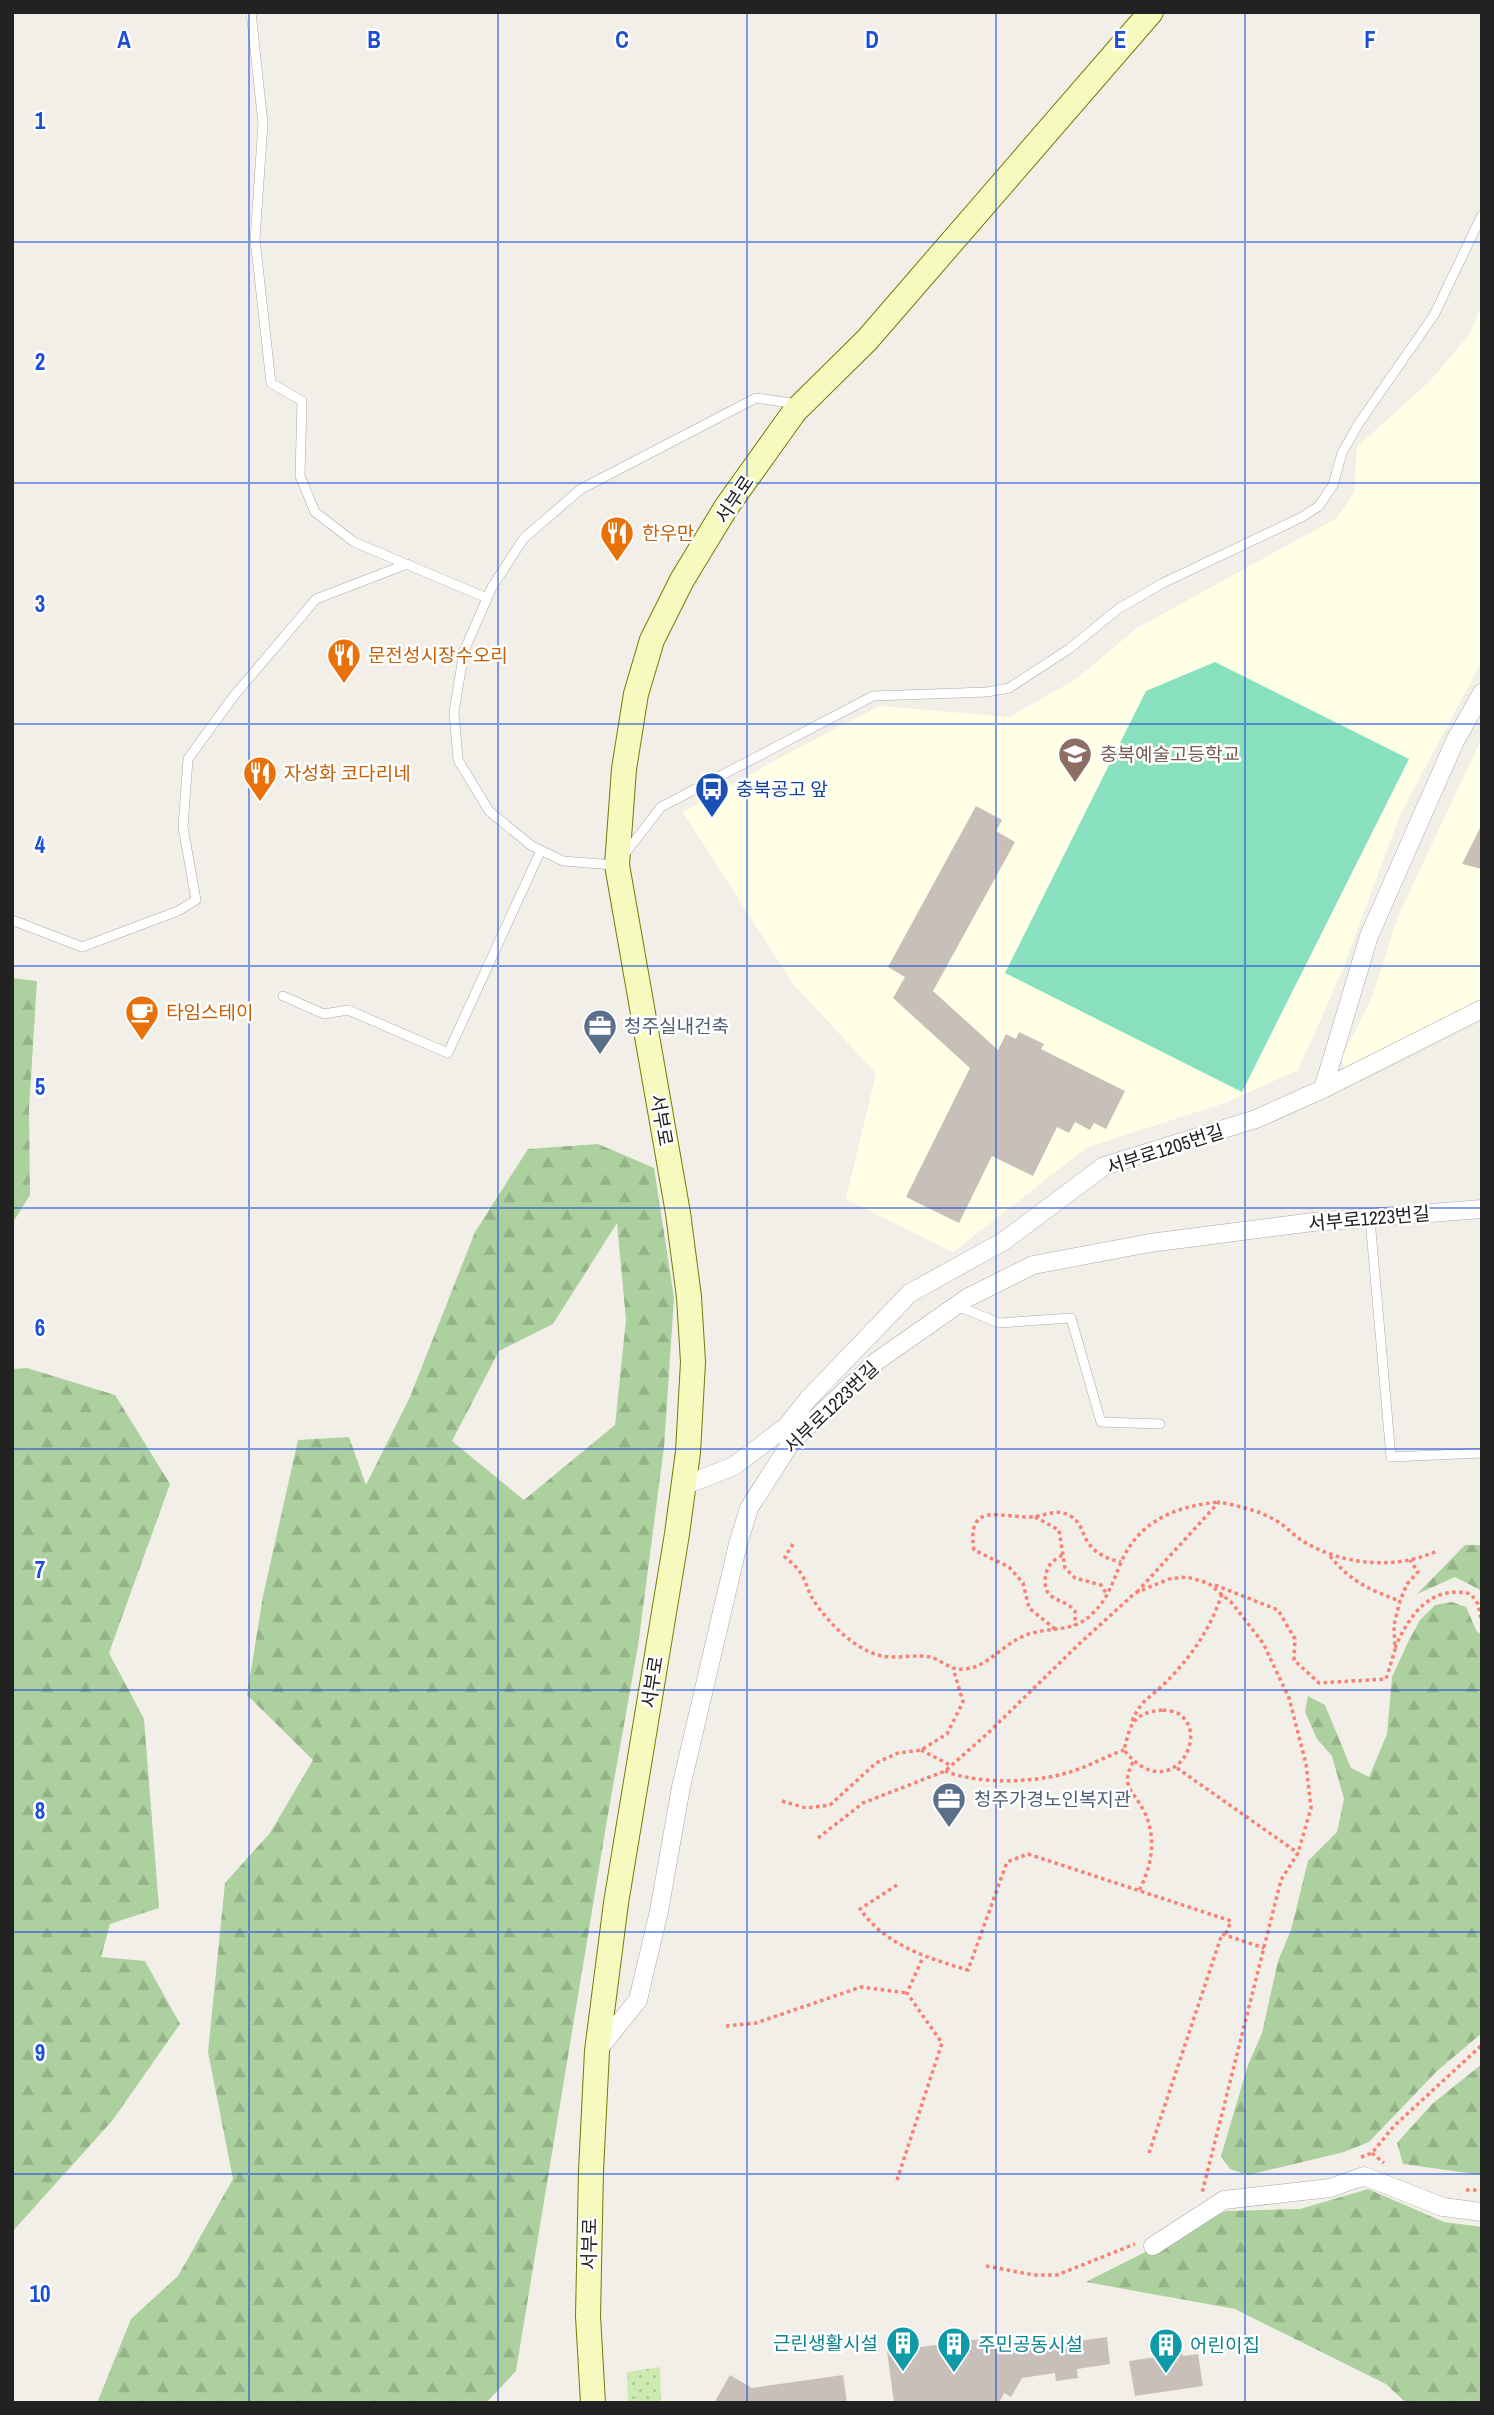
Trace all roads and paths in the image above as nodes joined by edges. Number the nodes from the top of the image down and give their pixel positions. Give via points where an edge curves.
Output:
1 (251, 12) edge
2 (1151, 12) edge
3 (1482, 215) edge
4 (802, 405) junction
5 (407, 564) junction
6 (487, 598) junction
7 (1482, 693) edge
8 (541, 850) junction
9 (617, 865) junction
10 (12, 920) edge
11 (283, 996) dead end
12 (1482, 1009) edge
13 (1323, 1089) junction
14 (1482, 1209) edge
15 (1370, 1219) junction
16 (956, 1305) junction
17 (859, 1346) junction
18 (874, 1364) junction
19 (1160, 1424) dead end
20 (1482, 1452) edge
21 (683, 1486) junction
22 (1219, 1502) junction
23 (1034, 1517) junction
24 (793, 1544) dead end
25 (1437, 1551) dead end
26 (1062, 1555) junction
27 (1328, 1555) junction
28 (1410, 1560) junction
29 (1121, 1562) junction
30 (1208, 1583) junction
31 (1135, 1593) junction
32 (1222, 1593) junction
33 (1108, 1595) junction
34 (1400, 1601) junction
35 (1482, 1623) edge
36 (1075, 1626) junction
37 (1056, 1630) junction
38 (1395, 1650) junction
39 (953, 1668) junction
40 (1131, 1723) junction
41 (921, 1750) junction
42 (1124, 1750) junction
43 (1133, 1762) junction
44 (951, 1766) junction
45 (1176, 1767) junction
46 (945, 1771) junction
47 (782, 1801) dead end
48 (818, 1838) dead end
49 (1298, 1853) junction
50 (898, 1885) dead end
51 (1139, 1891) junction
52 (1225, 1936) junction
53 (1264, 1948) junction
54 (923, 1957) junction
55 (908, 1993) junction
56 (726, 2026) dead end
57 (597, 2051) junction
58 (1149, 2153) dead end
59 (897, 2180) dead end
60 (1198, 2206) dead end
61 (1482, 2212) edge
62 (1153, 2246) dead end
63 (593, 2403) edge

1 - 5 lane via 263,124 255,239 271,383 302,401 300,476 315,512 354,542
2 - 4 main road, 서부로 via 867,340
3 - 9 lane via 1434,315 1359,423 1319,506 1118,609 1069,649 1009,688 873,696 661,807
4 - 6 lane via 756,398 581,489 524,538
4 - 9 main road, 서부로 via 727,506 652,640 636,694 626,757
5 - 6 lane
5 - 10 lane via 316,599 188,758 183,827 196,900 82,947
6 - 8 lane via 464,652 454,712 458,760 489,811
7 - 13 street via 1455,741 1369,936
8 - 9 lane via 563,861
8 - 11 lane via 448,1053 348,1010 324,1014
9 - 21 main road, 서부로 via 689,1297 693,1362
12 - 13 street
13 - 17 street, 서부로1205번길 via 1256,1119 1104,1166 1004,1241 910,1293
14 - 15 street, 서부로1223번길
15 - 16 street, 서부로1223번길 via 1150,1243 1033,1265
15 - 20 lane via 1391,1457
16 - 18 street, 서부로1223번길
16 - 19 lane via 999,1323 1071,1318 1101,1422
17 - 18 street
17 - 21 street, 서부로1205번길 via 787,1426 734,1466
18 - 57 street, 서부로1223번길 via 792,1441 749,1508 681,1787 638,2000
21 - 57 main road, 서부로
22 - 27 path via 1280,1523
22 - 29 path via 1194,1504 1154,1520 1140,1531
22 - 31 path
23 - 26 path via 1059,1530
23 - 29 path via 1059,1511 1072,1517 1103,1557
23 - 37 path via 992,1513 978,1521 971,1533 974,1550 1009,1567 1023,1583 1029,1608
24 - 39 path via 785,1557 801,1572 829,1622 854,1642 880,1656 930,1657
25 - 28 path
26 - 33 path via 1065,1568 1075,1578 1101,1585
26 - 36 path via 1050,1564 1046,1589 1075,1611
27 - 28 path via 1360,1562
27 - 34 path via 1366,1588
28 - 34 path via 1418,1573
29 - 33 path
30 - 31 path via 1188,1577 1169,1579
30 - 32 path
30 - 38 path via 1278,1610 1295,1639 1294,1660 1319,1683 1386,1679
31 - 44 path
32 - 40 path via 1197,1645 1167,1681 1139,1704
32 - 49 path via 1263,1643 1289,1698 1306,1764 1311,1808
33 - 36 path via 1093,1614
34 - 38 path
35 - 38 path via 1471,1594 1437,1594 1416,1609
36 - 37 path
37 - 39 path via 1026,1635 987,1661
39 - 41 path via 963,1702 947,1734
40 - 42 path
40 - 45 path via 1146,1712 1178,1713 1190,1732 1189,1749
41 - 44 path
41 - 47 path via 898,1753 876,1763 830,1805 806,1808
42 - 43 path
42 - 46 path via 1063,1774 1019,1780 986,1781
43 - 45 path via 1148,1770 1167,1772
43 - 51 path via 1127,1774 1129,1791 1151,1834 1152,1857
44 - 46 path
45 - 49 path
46 - 48 path via 863,1803
49 - 53 path via 1281,1880
50 - 54 path via 859,1909 872,1926
51 - 52 path via 1231,1921
51 - 54 path via 1028,1854 1007,1861 968,1970
52 - 53 path
52 - 58 path via 1222,1934
53 - 60 path
54 - 55 path
55 - 56 path via 861,1987 756,2023
55 - 59 path via 942,2043
57 - 63 main road, 서부로 via 588,2316
61 - 62 street via 1443,2207 1364,2176 1330,2188 1224,2200

